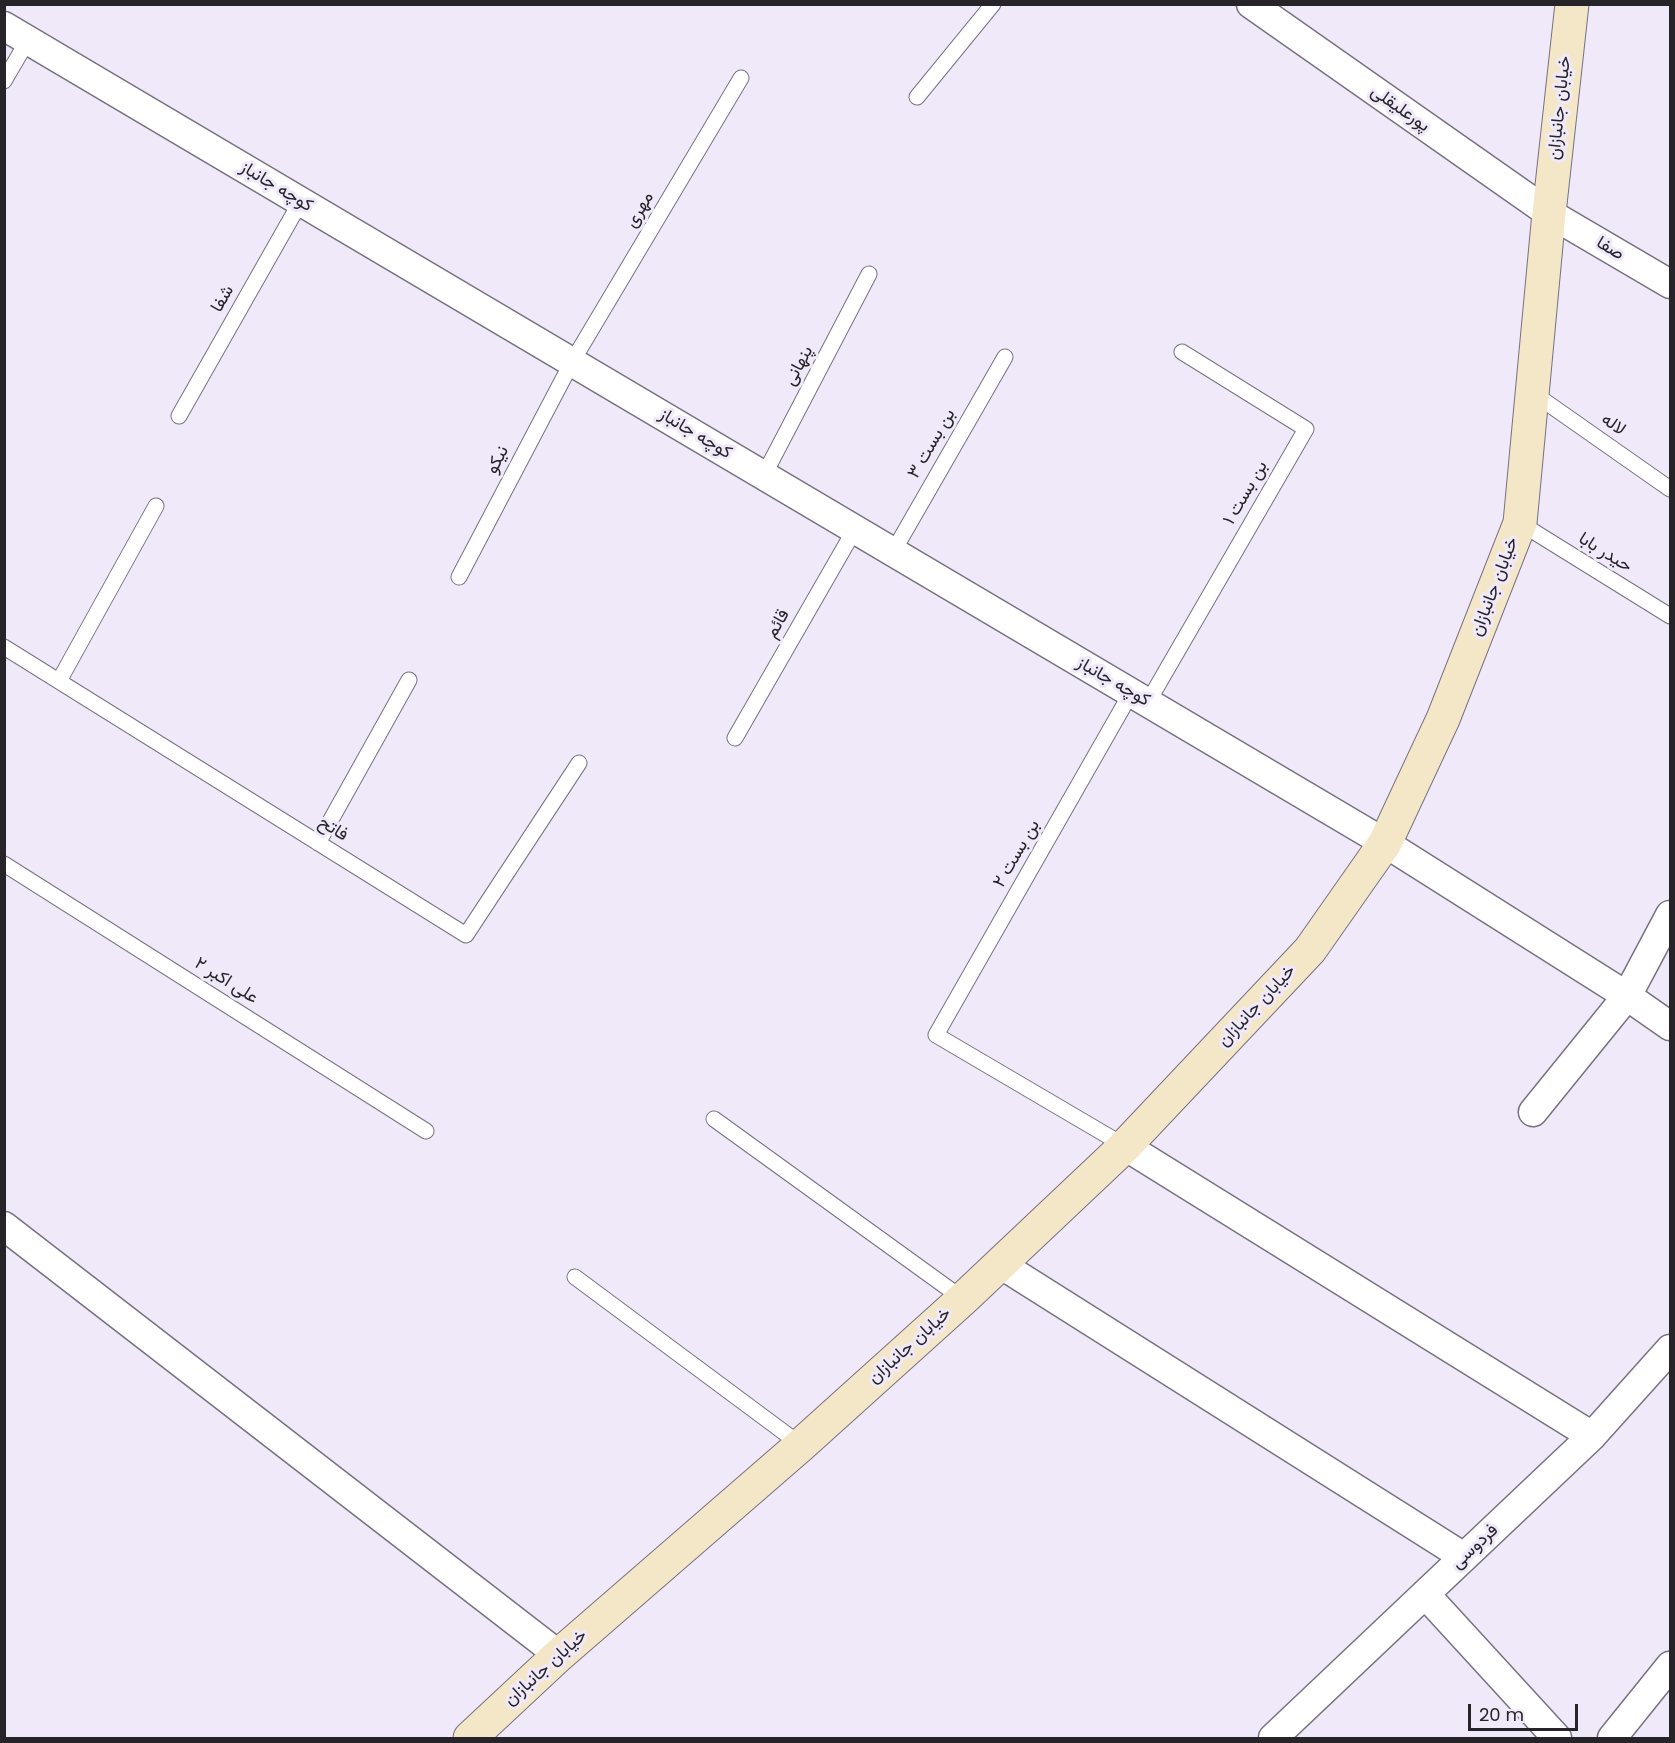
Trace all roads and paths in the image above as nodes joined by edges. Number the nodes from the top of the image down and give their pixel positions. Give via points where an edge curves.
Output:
1 (993, 4) edge
2 (1251, 4) edge
3 (1572, 4) edge
4 (16, 33) edge
5 (741, 78) dead end
6 (4, 81) edge
7 (917, 97) dead end
8 (301, 201) junction
9 (1549, 213) junction
10 (869, 274) dead end
11 (1671, 285) edge
12 (1182, 352) dead end
13 (1005, 357) dead end
14 (572, 362) junction
15 (1533, 393) junction
16 (179, 416) dead end
17 (764, 475) junction
18 (1671, 489) edge
19 (156, 506) dead end
20 (1520, 523) junction
21 (855, 529) junction
22 (893, 552) junction
23 (459, 577) dead end
24 (1671, 616) edge
25 (4, 647) edge
26 (409, 680) dead end
27 (59, 681) junction
28 (1139, 697) junction
29 (735, 738) dead end
30 (579, 763) dead end
31 (318, 843) junction
32 (1385, 843) junction
33 (4, 864) edge
34 (1671, 915) edge
35 (1627, 996) junction
36 (1671, 1026) edge
37 (1533, 1112) dead end
38 (714, 1119) dead end
39 (426, 1131) dead end
40 (1125, 1146) junction
41 (4, 1226) edge
42 (1000, 1264) junction
43 (575, 1277) dead end
44 (963, 1299) junction
45 (1671, 1349) edge
46 (1592, 1436) junction
47 (801, 1445) junction
48 (1464, 1557) junction
49 (1425, 1594) junction
50 (559, 1655) junction
51 (1671, 1666) edge
52 (483, 1735) edge
53 (1273, 1738) edge
54 (1557, 1738) edge
55 (1612, 1738) edge

1 - 7 lane
2 - 9 street, پورعلیقلی
3 - 9 main road, خیابان جانبازان
4 - 6 lane
4 - 8 street, کوچه جانباز
5 - 14 lane, مهری
8 - 14 street, کوچه جانباز
8 - 16 lane, شفا
9 - 11 street, صفا
9 - 15 main road, خیابان جانبازان
10 - 17 lane, پنهانی
12 - 28 lane, بن بست ۱ via 1306,429
13 - 22 lane, بن بست ۳
14 - 17 street, کوچه جانباز
14 - 23 lane, نیکو
15 - 18 lane, لاله
15 - 20 main road, خیابان جانبازان
17 - 21 street, کوچه جانباز
19 - 27 lane
20 - 24 lane, حیدر بابا
20 - 32 main road, خیابان جانبازان via 1443,719
21 - 22 street, کوچه جانباز
21 - 29 lane, قائم
22 - 28 street, کوچه جانباز
25 - 27 lane, فاتح
26 - 31 lane
27 - 31 lane, فاتح
28 - 32 street, کوچه جانباز
28 - 40 lane, بن بست ۲ via 936,1035
30 - 31 lane, فاتح via 466,935
32 - 35 street, کوچه جانباز
32 - 40 main road, خیابان جانبازان via 1310,950
33 - 39 lane, علی اکبر ۲
34 - 35 street
35 - 36 street, کوچه جانباز
35 - 37 street
38 - 44 lane
40 - 42 main road, خیابان جانبازان
40 - 46 street
41 - 50 street
42 - 44 main road, خیابان جانبازان
42 - 48 street
43 - 47 lane
44 - 47 main road, خیابان جانبازان
45 - 46 street, فردوسی
46 - 48 street, فردوسی
47 - 50 main road, خیابان جانبازان
48 - 49 street, فردوسی
49 - 53 street, فردوسی
49 - 54 street
50 - 52 main road, خیابان جانبازان
51 - 55 street

